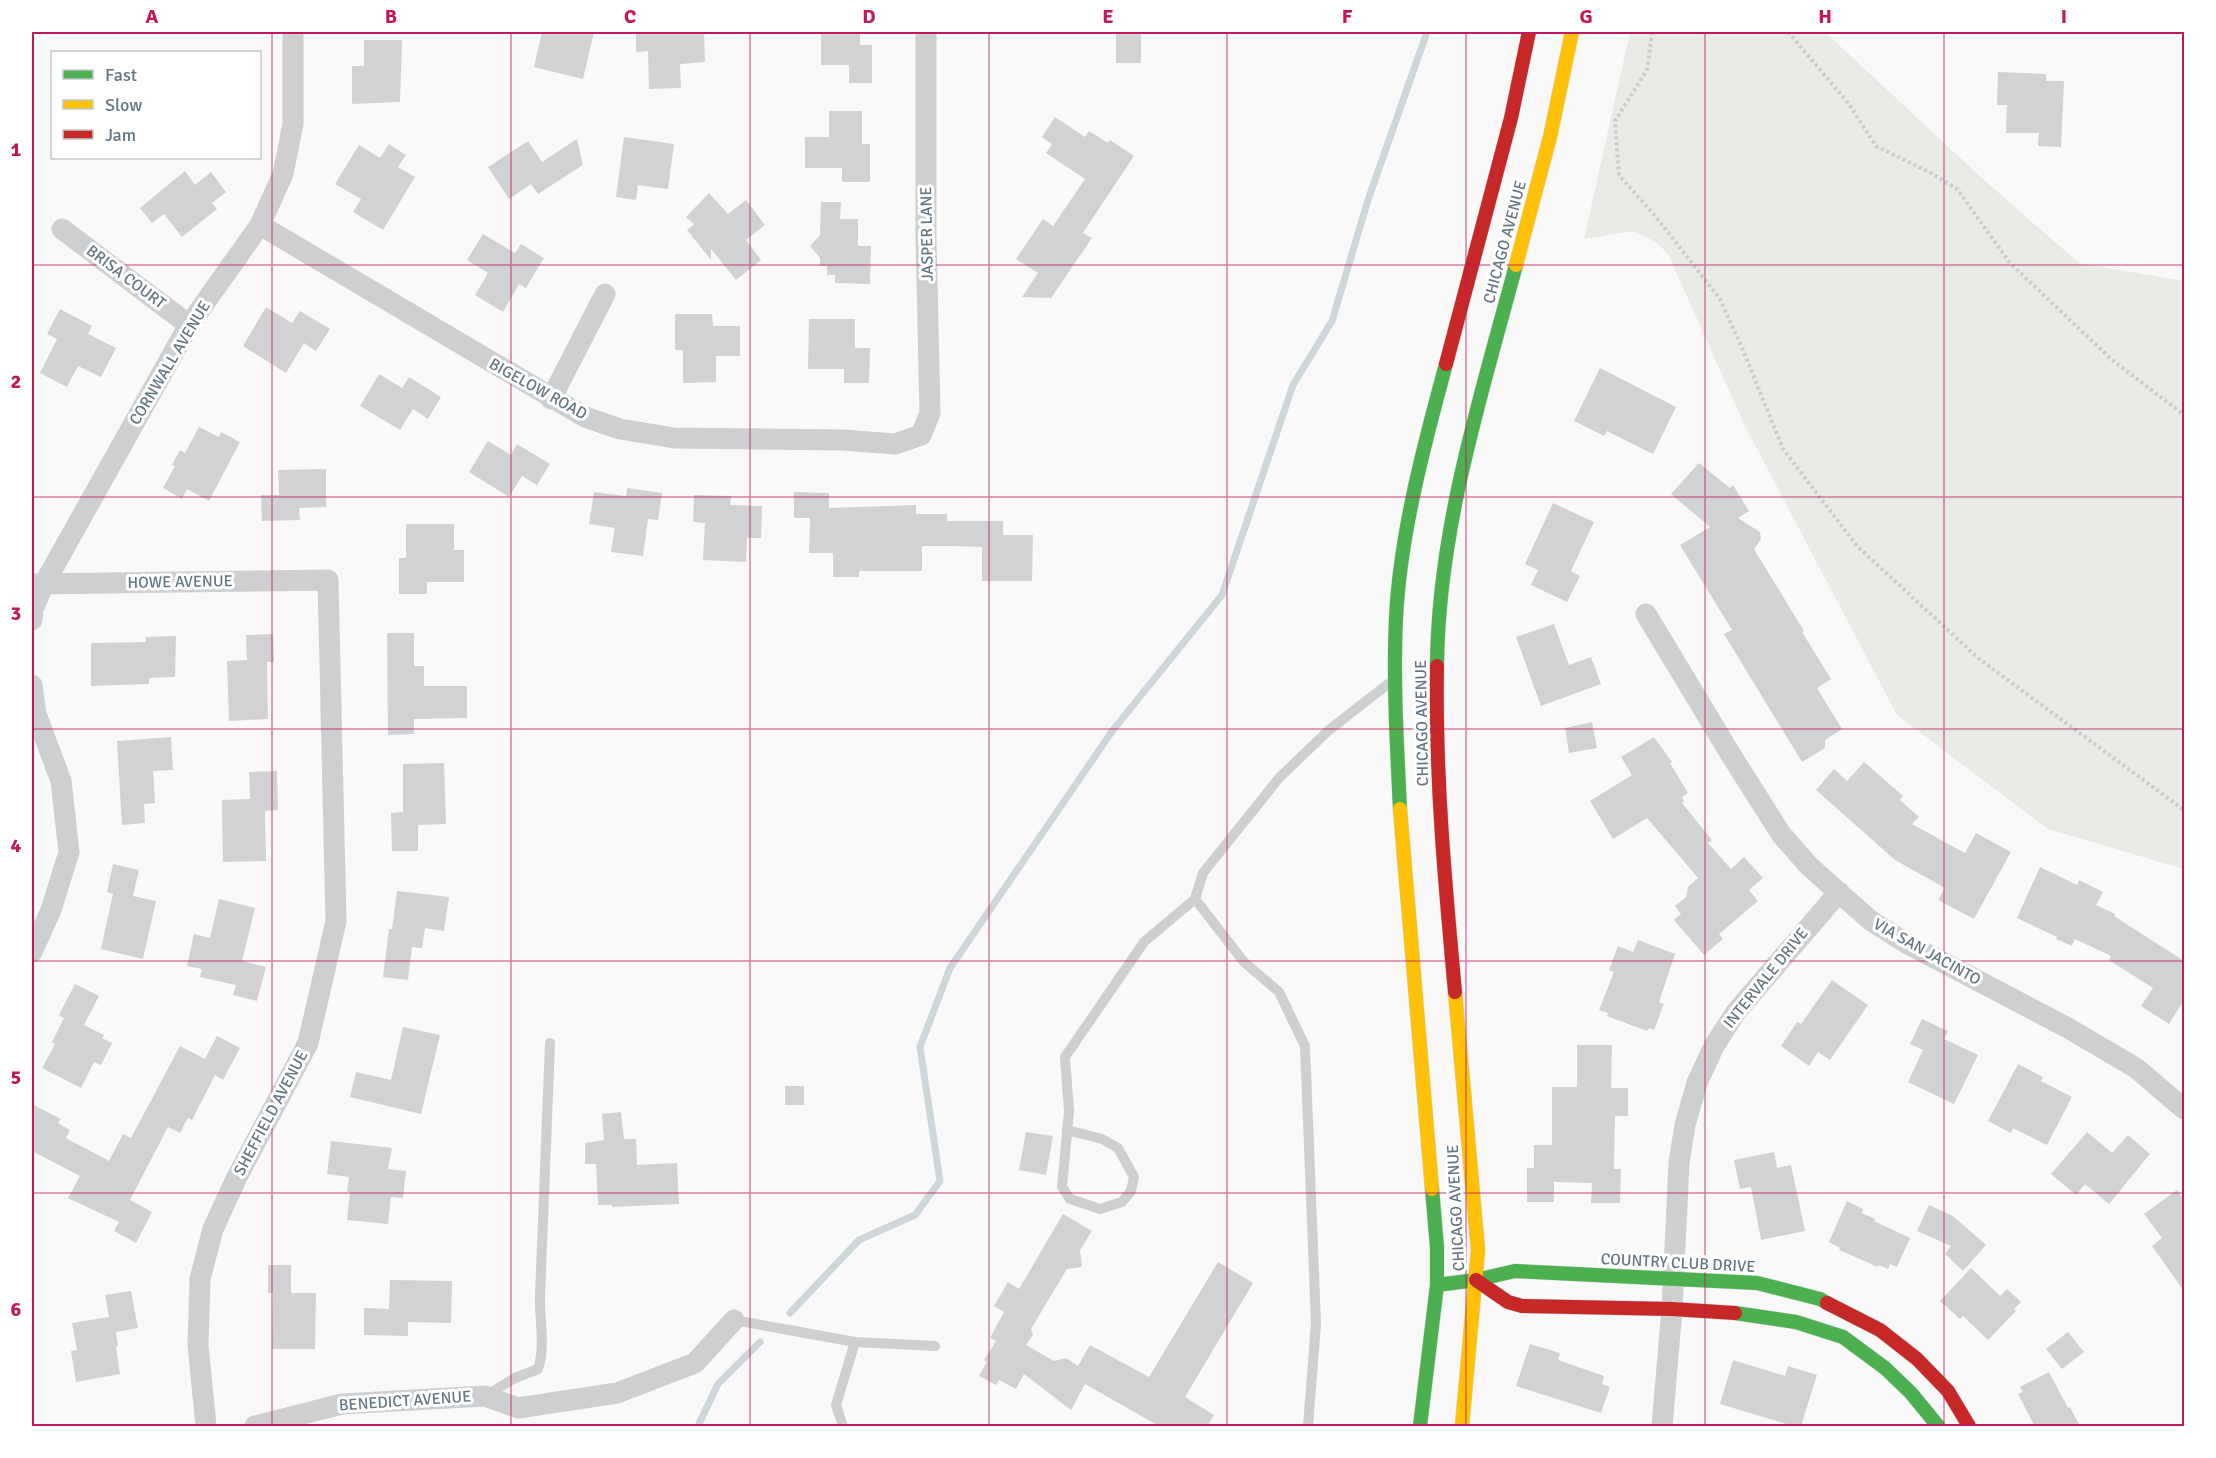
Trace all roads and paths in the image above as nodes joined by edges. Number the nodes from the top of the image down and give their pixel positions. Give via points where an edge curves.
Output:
1 (293, 32) edge
2 (926, 32) edge
3 (1529, 32) edge
4 (1572, 32) edge
5 (1652, 32) edge
6 (1788, 32) edge
7 (260, 225) junction
8 (62, 229) dead end
9 (605, 294) dead end
10 (189, 326) junction
11 (551, 399) junction
12 (2184, 416) edge
13 (921, 435) joint
14 (328, 580) joint
15 (38, 584) edge
16 (1646, 615) dead end
17 (32, 620) edge
18 (1395, 679) junction
19 (32, 685) edge
20 (2184, 810) edge
21 (1839, 892) junction
22 (1195, 899) junction
23 (32, 952) edge
24 (550, 1043) dead end
25 (2184, 1109) edge
26 (1066, 1131) junction
27 (1673, 1277) junction
28 (1476, 1280) junction
29 (1437, 1285) junction
30 (1672, 1309) junction
31 (734, 1320) joint
32 (855, 1342) junction
33 (935, 1346) dead end
34 (485, 1396) junction
35 (206, 1426) edge
36 (255, 1426) edge
37 (843, 1426) edge
38 (1308, 1426) edge
39 (1420, 1426) edge
40 (1462, 1426) edge
41 (1662, 1426) edge
42 (1938, 1426) edge
43 (1969, 1426) edge

1 - 7 street, CORNWALL AVENUE via 293,124 284,174
2 - 13 street, JASPER LANE via 930,413
3 - 18 main road, CHICAGO AVENUE via 1511,118 1430,423 1406,537 1396,617
4 - 28 main road, CHICAGO AVENUE via 1550,137 1469,441 1446,551 1437,626 1436,724 1441,813 1475,1203
5 - 20 path via 1647,70 1615,121 1619,174 1720,299 1783,449 1857,546 1978,658
6 - 12 path via 1849,104 1876,146 1957,189 2010,263 2111,359
7 - 10 street, CORNWALL AVENUE
7 - 11 street, BIGELOW ROAD
8 - 10 street, BRISA COURT
9 - 11 street
10 - 15 street, CORNWALL AVENUE
11 - 13 street, BIGELOW ROAD via 620,429 674,438 895,444
14 - 15 street, HOWE AVENUE
14 - 35 street, SHEFFIELD AVENUE via 336,921 308,1043 213,1229 200,1279 198,1345
15 - 17 street, CORNWALL AVENUE
16 - 21 street, VIA SAN JACINTO via 1781,834
18 - 22 lane via 1329,730 1279,778 1203,873
18 - 29 main road, CHICAGO AVENUE via 1404,868 1433,1183
19 - 23 street via 36,714 61,781 69,852 51,910
21 - 25 street, VIA SAN JACINTO via 1870,920 1906,943 2136,1068
21 - 27 street, INTERVALE DRIVE via 1736,1012 1701,1074 1685,1125 1679,1163
22 - 26 lane via 1144,942 1065,1057 1069,1111
22 - 38 lane via 1244,962 1279,992 1305,1046 1316,1323
24 - 34 lane via 540,1363 538,1369
26 - 26 lane via 1062,1187 1070,1199 1100,1209 1122,1202 1131,1191 1134,1177 1118,1148 1102,1139
27 - 28 main road, COUNTRY CLUB DRIVE via 1515,1271
27 - 30 street, INTERVALE DRIVE
27 - 43 main road, COUNTRY CLUB DRIVE via 1757,1283 1820,1299 1880,1330 1917,1359 1948,1391
28 - 29 main road, COUNTRY CLUB DRIVE
28 - 30 main road via 1508,1302 1522,1306
28 - 40 main road, CHICAGO AVENUE
29 - 39 main road, CHICAGO AVENUE
30 - 41 street, INTERVALE DRIVE
30 - 42 main road via 1750,1314 1843,1338 1884,1368
31 - 32 lane
31 - 34 street via 695,1363 617,1394 518,1408
32 - 33 lane
32 - 37 lane via 836,1405
34 - 36 street, BENEDICT AVENUE via 342,1404

